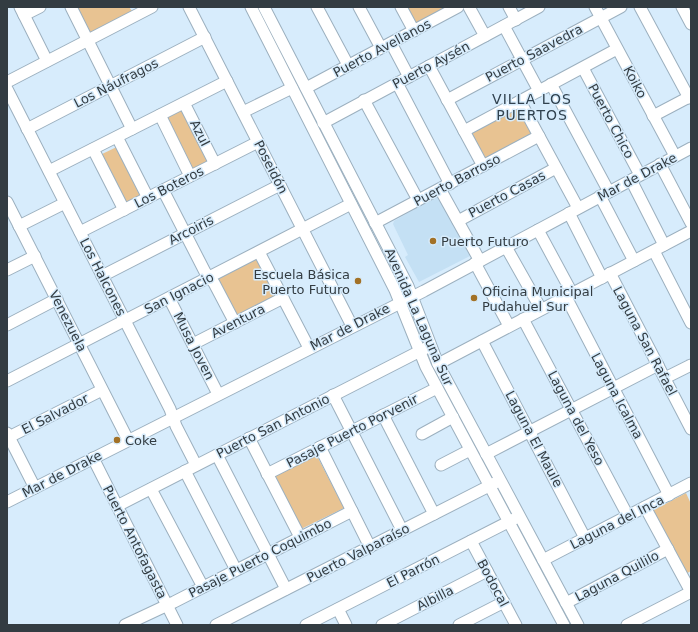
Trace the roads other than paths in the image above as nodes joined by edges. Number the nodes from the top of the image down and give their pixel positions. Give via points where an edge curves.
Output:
1 (40, 7) edge
2 (71, 7) edge
3 (152, 7) edge
4 (189, 7) edge
5 (250, 7) edge
6 (264, 7) edge
7 (317, 7) edge
8 (359, 7) edge
9 (401, 7) edge
10 (458, 7) edge
11 (469, 7) edge
12 (509, 7) edge
13 (540, 7) edge
14 (595, 7) edge
15 (620, 7) edge
16 (640, 7) edge
17 (682, 7) edge
18 (138, 10) edge
19 (22, 11) edge
20 (600, 18) junction
21 (516, 20) junction
22 (691, 24) edge
23 (504, 26) junction
24 (414, 31) junction
25 (485, 36) junction
26 (205, 37) junction
27 (88, 40) junction
28 (386, 45) junction
29 (617, 49) junction
30 (522, 59) junction
31 (47, 61) junction
32 (348, 66) junction
33 (429, 66) junction
34 (583, 68) junction
35 (409, 77) junction
36 (227, 81) junction
37 (7, 82) edge
38 (397, 83) junction
39 (551, 84) junction
40 (110, 86) junction
41 (292, 88) junction
42 (306, 88) junction
43 (7, 89) edge
44 (539, 91) junction
45 (690, 97) edge
46 (364, 100) junction
47 (447, 100) junction
48 (520, 101) junction
49 (184, 103) junction
50 (243, 112) junction
51 (160, 115) junction
52 (653, 116) junction
53 (323, 122) junction
54 (27, 128) junction
55 (132, 129) junction
56 (464, 131) junction
57 (117, 136) junction
58 (539, 136) junction
59 (258, 142) junction
60 (691, 148) edge
61 (93, 149) junction
62 (675, 156) junction
63 (215, 164) junction
64 (660, 164) junction
65 (483, 166) junction
66 (556, 168) junction
67 (49, 171) junction
68 (190, 176) junction
69 (635, 177) junction
70 (280, 185) junction
71 (445, 186) junction
72 (163, 190) junction
73 (604, 194) junction
74 (148, 198) junction
75 (418, 200) junction
76 (7, 202) edge
77 (65, 203) junction
78 (351, 204) junction
79 (124, 210) junction
80 (573, 211) junction
81 (458, 221) junction
82 (691, 223) edge
83 (375, 224) junction
84 (20, 226) junction
85 (302, 229) junction
86 (538, 230) junction
87 (691, 231) edge
88 (80, 232) junction
89 (185, 233) junction
90 (664, 245) junction
91 (506, 247) junction
92 (654, 251) junction
93 (259, 252) junction
94 (34, 256) junction
95 (634, 261) junction
96 (478, 262) junction
97 (7, 270) edge
98 (102, 276) junction
99 (606, 276) junction
100 (209, 277) junction
101 (569, 295) junction
102 (412, 296) junction
103 (169, 298) junction
104 (283, 298) junction
105 (57, 300) junction
106 (400, 302) junction
107 (541, 309) junction
108 (523, 319) junction
109 (125, 320) junction
110 (235, 323) junction
111 (691, 323) edge
112 (7, 325) edge
113 (352, 326) junction
114 (509, 326) junction
115 (482, 340) junction
116 (79, 344) junction
117 (193, 344) junction
118 (430, 346) junction
119 (309, 348) junction
120 (419, 351) junction
121 (438, 364) junction
122 (658, 365) junction
123 (691, 365) edge
124 (665, 378) junction
125 (7, 381) edge
126 (437, 388) junction
127 (613, 388) junction
128 (102, 390) junction
129 (218, 394) junction
130 (333, 395) junction
131 (571, 410) junction
132 (383, 415) junction
133 (173, 417) junction
134 (453, 418) junction
135 (691, 429) edge
136 (351, 431) junction
137 (530, 431) junction
138 (422, 434) dead end
139 (8, 436) edge
140 (249, 438) junction
141 (128, 440) junction
142 (320, 447) junction
143 (470, 450) junction
144 (486, 454) junction
145 (217, 455) junction
146 (93, 458) junction
147 (196, 465) junction
148 (441, 465) dead end
149 (185, 471) junction
150 (267, 474) junction
151 (500, 480) junction
152 (489, 486) junction
153 (690, 486) edge
154 (35, 488) junction
155 (151, 488) junction
156 (669, 495) junction
157 (7, 502) edge
158 (117, 506) junction
159 (645, 508) junction
160 (352, 511) junction
161 (434, 514) junction
162 (520, 516) junction
163 (628, 516) junction
164 (509, 522) junction
165 (402, 530) junction
166 (300, 537) junction
167 (585, 538) junction
168 (471, 541) junction
169 (370, 547) junction
170 (668, 549) junction
171 (268, 554) junction
172 (543, 560) junction
173 (236, 570) junction
174 (487, 571) junction
175 (202, 587) junction
176 (286, 589) junction
177 (691, 592) edge
178 (504, 602) junction
179 (566, 603) junction
180 (167, 604) junction
181 (338, 609) junction
182 (474, 622) edge
183 (640, 622) edge
184 (125, 625) edge
185 (178, 625) edge
186 (216, 625) edge
187 (306, 625) edge
188 (346, 625) edge
189 (382, 625) edge
190 (459, 625) edge
191 (516, 625) edge
192 (564, 625) edge
193 (578, 625) edge
194 (626, 625) edge

1 - 19 street
2 - 27 street
3 - 18 street
4 - 26 street, Poseidón
5 - 41 street, Avenida La Laguna Sur
6 - 42 street, Avenida La Laguna Sur
7 - 32 street
8 - 28 street
9 - 24 street
10 - 24 street, Puerto Avellanos
11 - 25 street
12 - 21 street
13 - 21 street, Puerto Aysén
14 - 20 street, Koiko
15 - 20 street, Puerto Saavedra
16 - 45 street
17 - 22 street
18 - 27 street
19 - 31 street
20 - 29 street, Koiko
20 - 30 street, Puerto Saavedra
21 - 23 street, Puerto Aysén
23 - 25 street, Puerto Aysén
23 - 30 street
24 - 28 street, Puerto Avellanos
25 - 33 street, Puerto Aysén
26 - 36 street, Poseidón
26 - 40 street, Los Náufragos
27 - 31 street
27 - 40 street
28 - 32 street, Puerto Avellanos
28 - 35 street
29 - 34 street
29 - 52 street, Koiko
30 - 44 street
30 - 47 street, Puerto Saavedra
31 - 37 street
32 - 42 street, Puerto Avellanos
33 - 35 street, Puerto Aysén
33 - 47 street
34 - 39 street
34 - 69 street, Puerto Chico
35 - 38 street, Puerto Aysén
36 - 49 street
36 - 50 street, Poseidón
38 - 46 street, Puerto Aysén
38 - 71 street
39 - 44 street
39 - 73 street
40 - 54 street, Los Náufragos
40 - 55 street
41 - 50 street
41 - 78 street, Avenida La Laguna Sur
42 - 53 street, Avenida La Laguna Sur
43 - 54 street, Los Halcones
44 - 48 street
45 - 52 street
46 - 53 street, Puerto Aysén
46 - 75 street
47 - 56 street
48 - 56 street
48 - 58 street, Laguna San Rafael
49 - 51 street
49 - 63 street, Azul
50 - 59 street, Poseidón
51 - 55 street
51 - 68 street
52 - 62 street, Koiko
53 - 83 street, Avenida La Laguna Sur
54 - 67 street, Los Halcones
55 - 57 street
56 - 65 street
57 - 61 street
57 - 74 street
58 - 65 street, Puerto Barroso
58 - 66 street, Laguna San Rafael
59 - 63 street, Los Boteros
59 - 70 street, Poseidón
60 - 62 street, Mar de Drake
61 - 67 street
61 - 79 street
62 - 64 street, Mar de Drake
63 - 68 street, Los Boteros
64 - 69 street, Mar de Drake
64 - 82 street
65 - 71 street, Puerto Barroso
66 - 80 street, Laguna San Rafael
66 - 81 street, Puerto Casas
67 - 77 street, Los Halcones
68 - 72 street, Los Boteros
69 - 73 street, Mar de Drake
69 - 90 street, Puerto Chico
70 - 85 street, Poseidón
70 - 89 street, Arcoiris
71 - 75 street, Puerto Barroso
71 - 81 street
72 - 74 street, Los Boteros
72 - 89 street
73 - 80 street, Mar de Drake
73 - 95 street
74 - 79 street, Los Boteros
75 - 83 street, Puerto Barroso
76 - 84 street, Venezuela
77 - 84 street
77 - 88 street, Los Halcones
78 - 85 street, San Ignacio
78 - 106 street, Avenida La Laguna Sur
79 - 88 street, Los Boteros
80 - 86 street, Mar de Drake
80 - 99 street, Laguna San Rafael
81 - 96 street
83 - 102 street, Avenida La Laguna Sur
84 - 94 street, Venezuela
85 - 93 street, San Ignacio
85 - 113 street, Poseidón
86 - 91 street, Mar de Drake
86 - 101 street, Laguna Icalma
87 - 90 street
88 - 98 street, Los Halcones
89 - 98 street, Arcoiris
89 - 100 street
90 - 92 street
91 - 96 street, Mar de Drake
91 - 107 street
92 - 95 street
92 - 111 street
93 - 100 street, San Ignacio
93 - 104 street
94 - 97 street
94 - 105 street, Venezuela
95 - 99 street
96 - 102 street, Mar de Drake
96 - 114 street
98 - 109 street, Los Halcones
99 - 101 street
99 - 122 street, Laguna San Rafael
100 - 103 street, San Ignacio
100 - 110 street
101 - 107 street
101 - 127 street, Laguna Icalma
102 - 106 street, Mar de Drake
102 - 118 street, Avenida La Laguna Sur
103 - 109 street, San Ignacio
103 - 117 street, Musa Joven
104 - 110 street, Aventura
104 - 119 street
105 - 112 street
105 - 116 street, Venezuela
106 - 113 street, Mar de Drake
106 - 120 street, Avenida La Laguna Sur
107 - 108 street
108 - 114 street
108 - 131 street, Laguna del Yeso
109 - 116 street, San Ignacio
109 - 133 street, Los Halcones
110 - 117 street, Aventura
113 - 119 street, Mar de Drake
114 - 115 street
115 - 121 street
115 - 137 street, Laguna El Maule
116 - 125 street, San Ignacio
116 - 128 street, Venezuela
117 - 129 street, Musa Joven
118 - 120 street, Puerto San Antonio
118 - 121 street, Avenida La Laguna Sur
119 - 129 street, Mar de Drake
120 - 126 street, Avenida La Laguna Sur
120 - 130 street, Puerto San Antonio
121 - 144 street, Avenida La Laguna Sur
122 - 124 street, Laguna San Rafael
122 - 127 street
123 - 124 street
124 - 135 street, Laguna San Rafael
126 - 132 street, Pasaje Puerto Porvenir
126 - 134 street, Avenida La Laguna Sur
127 - 131 street
127 - 156 street, Laguna Icalma
128 - 139 street, El Salvador
128 - 141 street, Venezuela
129 - 133 street, Mar de Drake
130 - 136 street
130 - 140 street, Puerto San Antonio
131 - 137 street
131 - 163 street, Laguna del Yeso
132 - 136 street, Pasaje Puerto Porvenir
132 - 161 street
133 - 141 street, Mar de Drake
133 - 147 street, Los Halcones
134 - 138 street
134 - 143 street, Avenida La Laguna Sur
136 - 142 street, Pasaje Puerto Porvenir
136 - 165 street
137 - 144 street
137 - 167 street, Laguna El Maule
139 - 154 street
140 - 145 street, Puerto San Antonio
140 - 150 street
141 - 146 street, Mar de Drake
142 - 150 street, Pasaje Puerto Porvenir
142 - 160 street
143 - 148 street
143 - 152 street, Avenida La Laguna Sur
144 - 151 street, Avenida La Laguna Sur
145 - 147 street, Puerto San Antonio
145 - 171 street
146 - 154 street, Mar de Drake
146 - 158 street, Puerto Antofagasta
147 - 149 street, Puerto San Antonio
149 - 155 street, Puerto San Antonio
149 - 173 street
150 - 166 street
151 - 152 street, Puerto Valparaíso
151 - 162 street, Avenida La Laguna Sur
152 - 161 street, Puerto Valparaíso
152 - 164 street, Avenida La Laguna Sur
153 - 156 street, Laguna del Inca
154 - 157 street, Mar de Drake
155 - 158 street, Puerto San Antonio
155 - 175 street
156 - 159 street, Laguna del Inca
158 - 180 street, Puerto Antofagasta
159 - 163 street, Laguna del Inca
159 - 170 street
160 - 166 street, Pasaje Puerto Coquimbo
160 - 169 street
161 - 165 street, Puerto Valparaíso
162 - 164 street, El Parrón
162 - 172 street, Avenida La Laguna Sur
163 - 167 street, Laguna del Inca
164 - 168 street, El Parrón
164 - 192 street, Avenida La Laguna Sur
165 - 169 street, Puerto Valparaíso
166 - 171 street, Pasaje Puerto Coquimbo
167 - 172 street, Laguna del Inca
168 - 174 street, Bodocal
168 - 181 street, El Parrón
169 - 176 street, Puerto Valparaíso
170 - 177 street
170 - 179 street, Laguna Quililo
171 - 173 street, Pasaje Puerto Coquimbo
171 - 176 street
172 - 179 street, Avenida La Laguna Sur
173 - 175 street, Pasaje Puerto Coquimbo
174 - 178 street, Bodocal
174 - 189 street, Albilla
175 - 180 street, Pasaje Puerto Coquimbo
176 - 186 street, Puerto Valparaíso
177 - 183 street
178 - 182 street
178 - 191 street, Bodocal
179 - 193 street, Avenida La Laguna Sur
180 - 184 street, Pasaje Puerto Coquimbo
180 - 185 street, Puerto Antofagasta
181 - 187 street, El Parrón
181 - 188 street
182 - 190 street
183 - 194 street

